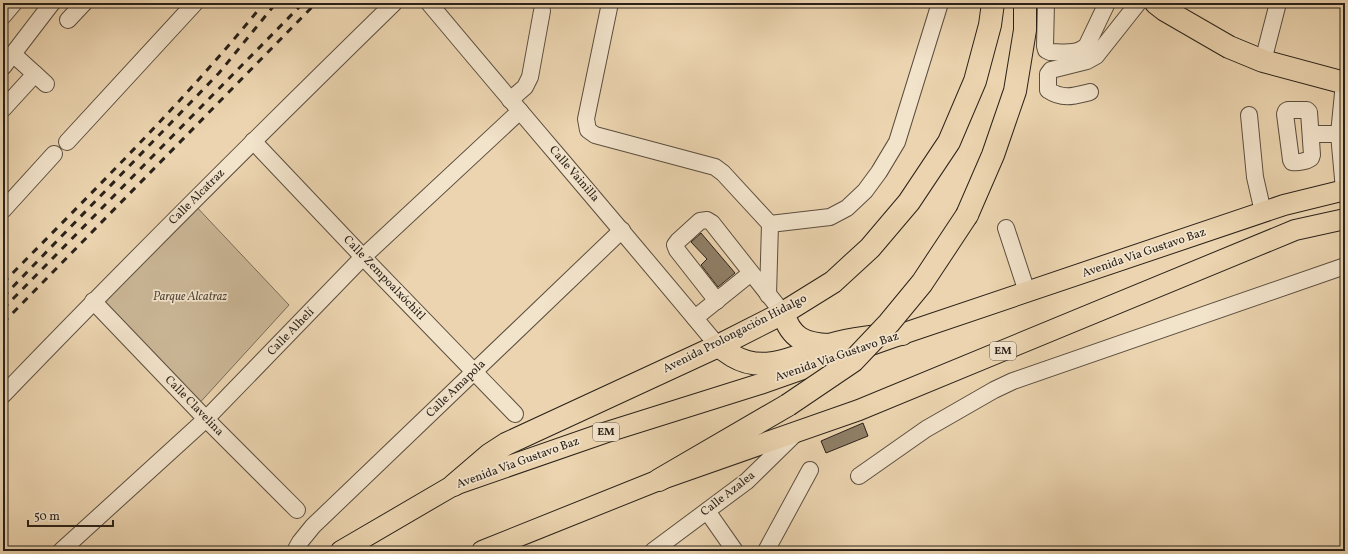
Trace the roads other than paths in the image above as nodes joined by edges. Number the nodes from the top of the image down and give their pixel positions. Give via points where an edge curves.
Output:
1 (14, 3) edge
2 (52, 3) edge
3 (84, 3) edge
4 (195, 3) edge
5 (394, 3) edge
6 (429, 3) edge
7 (610, 3) edge
8 (940, 3) edge
9 (993, 3) edge
10 (1025, 3) edge
11 (1046, 3) edge
12 (1138, 3) edge
13 (1156, 3) edge
14 (1278, 3) edge
15 (1102, 5) edge
16 (542, 11) dead end
17 (3, 16) edge
18 (68, 20) dead end
19 (13, 54) junction
20 (1263, 62) junction
21 (3, 67) edge
22 (1345, 83) edge
23 (1090, 92) dead end
24 (515, 106) junction
25 (3, 108) edge
26 (1249, 115) dead end
27 (1342, 133) edge
28 (1312, 134) dead end
29 (253, 141) junction
30 (67, 142) dead end
31 (54, 154) dead end
32 (1345, 190) edge
33 (3, 210) edge
34 (1263, 212) junction
35 (1345, 219) edge
36 (770, 224) junction
37 (1006, 228) dead end
38 (622, 230) junction
39 (363, 257) junction
40 (1345, 266) edge
41 (751, 273) junction
42 (1027, 292) junction
43 (768, 295) junction
44 (93, 301) junction
45 (717, 301) junction
46 (783, 313) junction
47 (695, 318) junction
48 (902, 334) junction
49 (830, 345) junction
50 (718, 346) junction
51 (475, 371) junction
52 (3, 395) edge
53 (515, 414) dead end
54 (206, 419) junction
55 (798, 431) junction
56 (810, 470) dead end
57 (859, 476) dead end
58 (659, 480) junction
59 (454, 485) junction
60 (297, 510) dead end
61 (707, 510) junction
62 (61, 551) edge
63 (295, 551) edge
64 (341, 551) edge
65 (482, 551) edge
66 (653, 551) edge
67 (735, 551) edge
68 (766, 551) edge

1 - 17 street
2 - 19 street
3 - 18 street
4 - 30 street
5 - 29 street, Calle Alcatraz
6 - 24 street, Calle Vainilla
7 - 36 street via 586,119 588,130 595,136 715,167
8 - 36 street via 897,142 879,172 847,208 830,217
9 - 46 highway, Avenida Prolongación Hidalgo via 990,25 975,81 949,142 909,202 870,248 833,282
10 - 58 highway, bridge via 1025,30 1015,91 993,155 967,215 922,283 889,323 853,360 788,405
11 - 15 street via 1045,46 1050,52 1083,50 1087,46
12 - 23 street via 1096,56 1087,61 1051,70 1048,74 1048,90 1056,95 1069,97
13 - 20 highway via 1229,47
14 - 20 street
16 - 24 street, Calle Alhelí via 530,77
19 - 21 street
19 - 25 street via 40,79
20 - 22 highway
22 - 27 street
24 - 38 street, Calle Vainilla
24 - 39 street, Calle Alhelí
26 - 34 street via 1255,177
27 - 28 street
27 - 32 street
29 - 39 street, Calle Zempoalxóchitl
29 - 44 street, Calle Alcatraz
31 - 33 street
32 - 34 main road, Avenida Via Gustavo Baz / EM
34 - 42 main road, Avenida Via Gustavo Baz / EM
35 - 55 main road, EM via 1295,230 860,410
36 - 43 street
37 - 42 street
38 - 47 street, Calle Vainilla
38 - 51 street, Calle Amapola
39 - 51 street, Calle Zempoalxóchitl
39 - 54 street, Calle Alhelí
40 - 57 street via 1013,380 926,429
41 - 43 street
41 - 45 street
41 - 45 street via 712,223 707,220 700,221 675,245
42 - 48 main road, Avenida Via Gustavo Baz / EM
43 - 46 street
44 - 52 street, Calle Alcatraz
44 - 54 street, Calle Clavelina
45 - 47 street
46 - 49 highway via 786,324 800,338 808,342
46 - 50 highway, Avenida Prolongación Hidalgo
47 - 50 street, Calle Vainilla
48 - 49 highway via 867,337
48 - 59 main road, Avenida Via Gustavo Baz / EM via 760,384 604,432
49 - 50 highway via 769,364 745,362
50 - 59 highway, Avenida Prolongación Hidalgo via 506,444
51 - 53 street, Calle Zempoalxóchitl
51 - 63 street, Calle Amapola via 313,526
54 - 60 street, Calle Clavelina
54 - 62 street, Calle Alhelí
55 - 58 main road, EM
55 - 61 street, Calle Azalea via 747,481
56 - 68 street
58 - 65 main road, EM
59 - 64 main road, Avenida Via Gustavo Baz / EM
61 - 66 street, Calle Azalea
61 - 67 street

